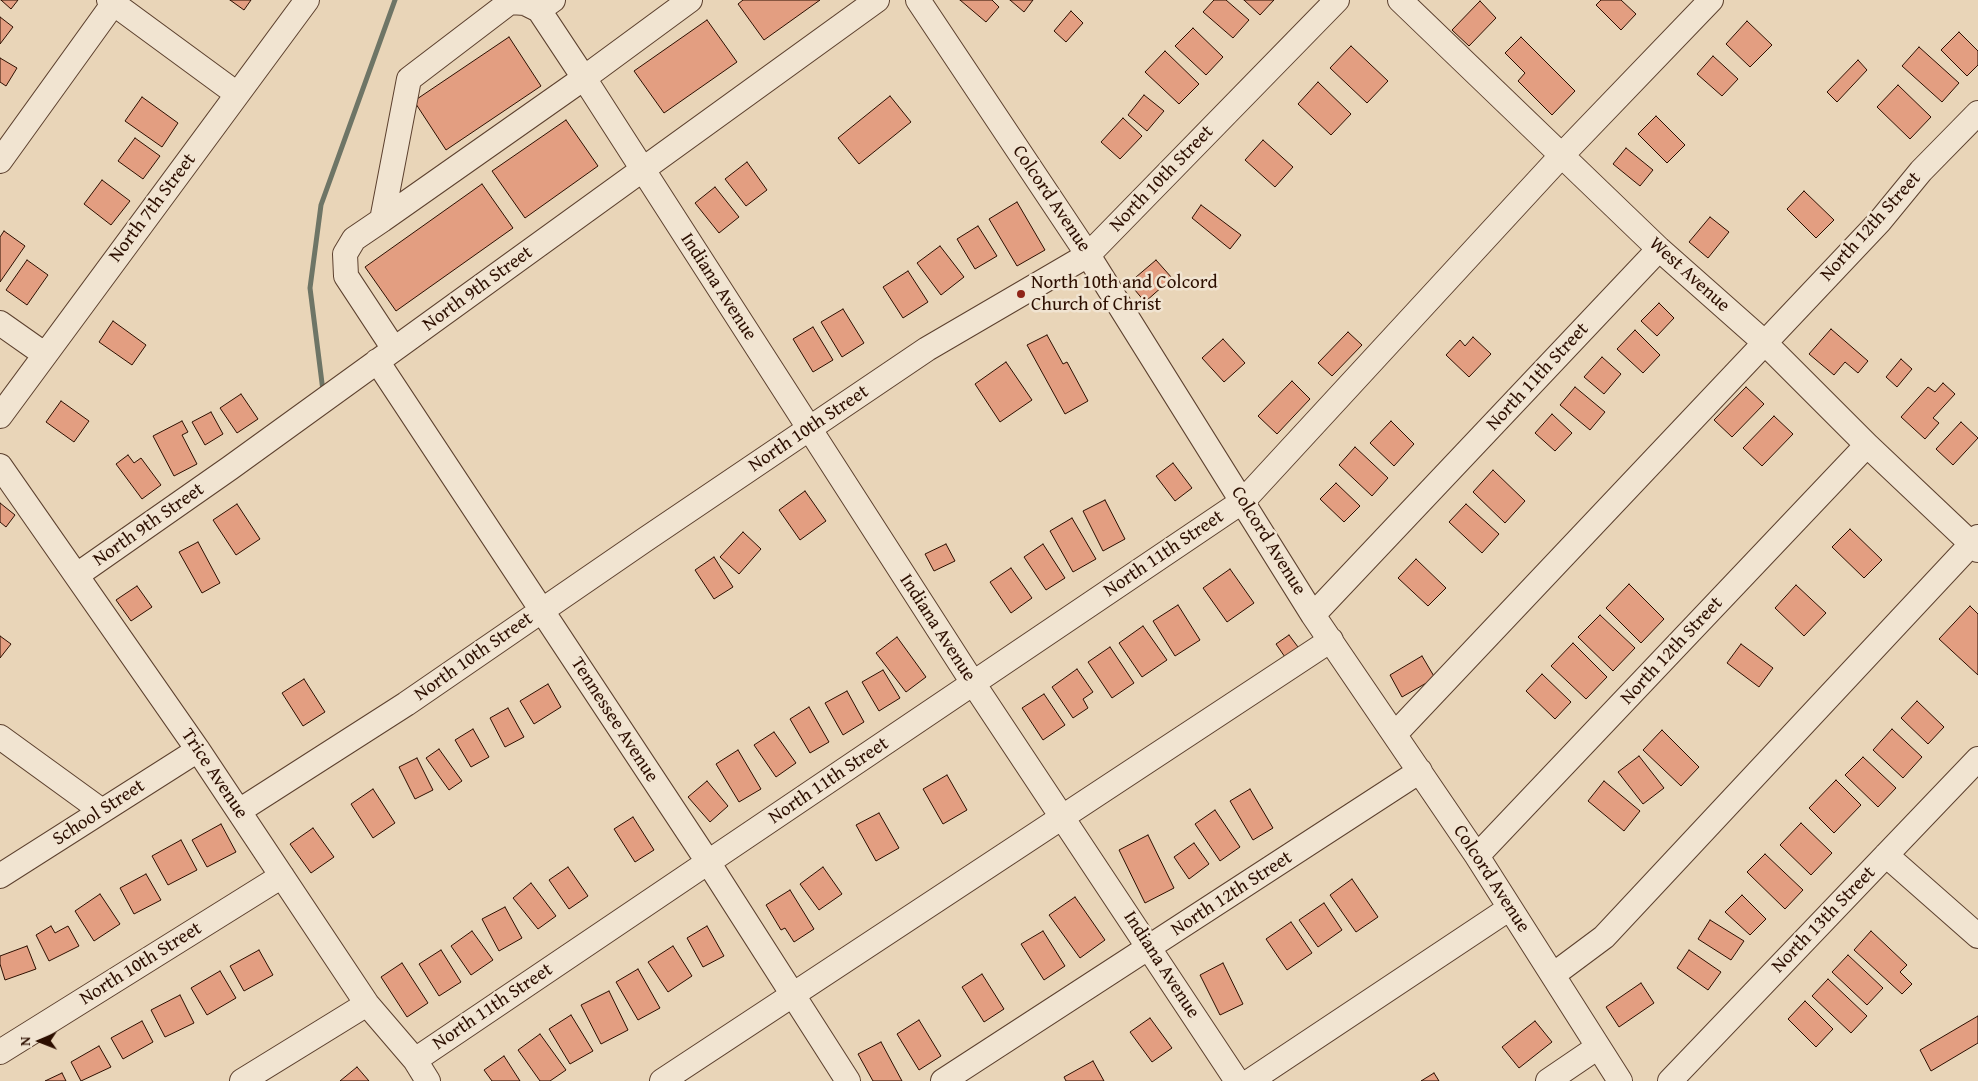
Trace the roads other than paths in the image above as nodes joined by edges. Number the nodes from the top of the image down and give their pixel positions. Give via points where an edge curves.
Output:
1 (307, 0) edge
2 (690, 0) edge
3 (877, 0) edge
4 (918, 0) edge
5 (1338, 0) edge
6 (1400, 0) edge
7 (1710, 0) edge
8 (113, 1) edge
9 (546, 5) edge
10 (584, 78) junction
11 (237, 94) junction
12 (1978, 113) edge
13 (1562, 155) junction
14 (0, 161) edge
15 (643, 170) junction
16 (382, 220) junction
17 (1659, 249) junction
18 (1088, 255) junction
19 (0, 324) edge
20 (1764, 342) junction
21 (44, 354) junction
22 (386, 355) junction
23 (0, 416) edge
24 (809, 429) junction
25 (1867, 445) junction
26 (0, 466) edge
27 (1243, 501) junction
28 (1976, 544) edge
29 (77, 575) junction
30 (542, 610) junction
31 (1313, 615) junction
32 (1331, 640) junction
33 (973, 684) junction
34 (1395, 734) junction
35 (0, 737) edge
36 (198, 750) junction
37 (1978, 759) edge
38 (1420, 771) junction
39 (102, 811) junction
40 (239, 811) junction
41 (1062, 816) junction
42 (1886, 855) junction
43 (1477, 856) junction
44 (708, 862) junction
45 (0, 876) edge
46 (282, 876) junction
47 (1510, 908) junction
48 (1978, 936) edge
49 (1149, 947) junction
50 (1553, 975) junction
51 (793, 996) junction
52 (367, 1004) junction
53 (1598, 1046) junction
54 (0, 1052) edge
55 (415, 1060) junction
56 (242, 1081) edge
57 (428, 1081) edge
58 (662, 1081) edge
59 (848, 1081) edge
60 (943, 1081) edge
61 (1237, 1081) edge
62 (1250, 1081) edge
63 (1548, 1081) edge
64 (1620, 1081) edge
65 (1670, 1081) edge

1 - 11 street, North 7th Street
2 - 10 street, Tennessee Avenue
3 - 15 street, North 9th Street
4 - 18 street, Colcord Avenue
5 - 18 street, North 10th Street
6 - 13 street, West Avenue
7 - 13 street
8 - 11 street
8 - 14 street
9 - 10 street, Indiana Avenue
9 - 16 street via 510,2 409,79
10 - 15 street, Indiana Avenue
10 - 16 street, Tennessee Avenue
11 - 21 street, North 7th Street
12 - 20 street, North 12th Street
13 - 17 street, West Avenue
13 - 27 street, North 11th Street
15 - 22 street, North 9th Street
15 - 24 street, Indiana Avenue
16 - 22 street, Tennessee Avenue via 354,239 345,254 346,276
17 - 20 street, West Avenue
17 - 31 street, North 11th Street
18 - 24 street, North 10th Street via 927,350
18 - 27 street, Colcord Avenue
19 - 21 street
20 - 25 street, West Avenue
20 - 34 street, North 12th Street
21 - 23 street, North 7th Street
22 - 29 street, North 9th Street
22 - 30 street, Tennessee Avenue
24 - 30 street, North 10th Street
24 - 33 street, Indiana Avenue
25 - 28 street, West Avenue
25 - 43 street, North 12th Street
26 - 29 street, Trice Avenue
27 - 31 street, Colcord Avenue
27 - 33 street, North 11th Street
28 - 50 street via 1604,937
29 - 36 street, Trice Avenue
30 - 40 street, North 10th Street via 406,704
30 - 44 street, Tennessee Avenue
31 - 32 street, Colcord Avenue
32 - 34 street, Colcord Avenue
32 - 41 street
33 - 41 street, Indiana Avenue
33 - 44 street, North 11th Street
34 - 38 street, Colcord Avenue
35 - 39 street
36 - 39 street, School Street
36 - 40 street, Trice Avenue
37 - 42 street, North 13th Street
38 - 43 street, Colcord Avenue
38 - 49 street, North 12th Street
39 - 45 street, School Street
40 - 46 street, Trice Avenue
41 - 49 street, Indiana Avenue
41 - 51 street
42 - 48 street
42 - 65 street, North 13th Street
43 - 47 street, Colcord Avenue
44 - 51 street, Tennessee Avenue
44 - 55 street, North 11th Street
46 - 52 street, Trice Avenue
46 - 54 street, North 10th Street
47 - 50 street, Colcord Avenue
47 - 62 street
49 - 60 street, North 12th Street
49 - 61 street, Indiana Avenue
50 - 53 street, Colcord Avenue
51 - 58 street
51 - 59 street, Tennessee Avenue
52 - 55 street, Trice Avenue
52 - 56 street
53 - 63 street
53 - 64 street, Colcord Avenue
55 - 57 street, Trice Avenue

